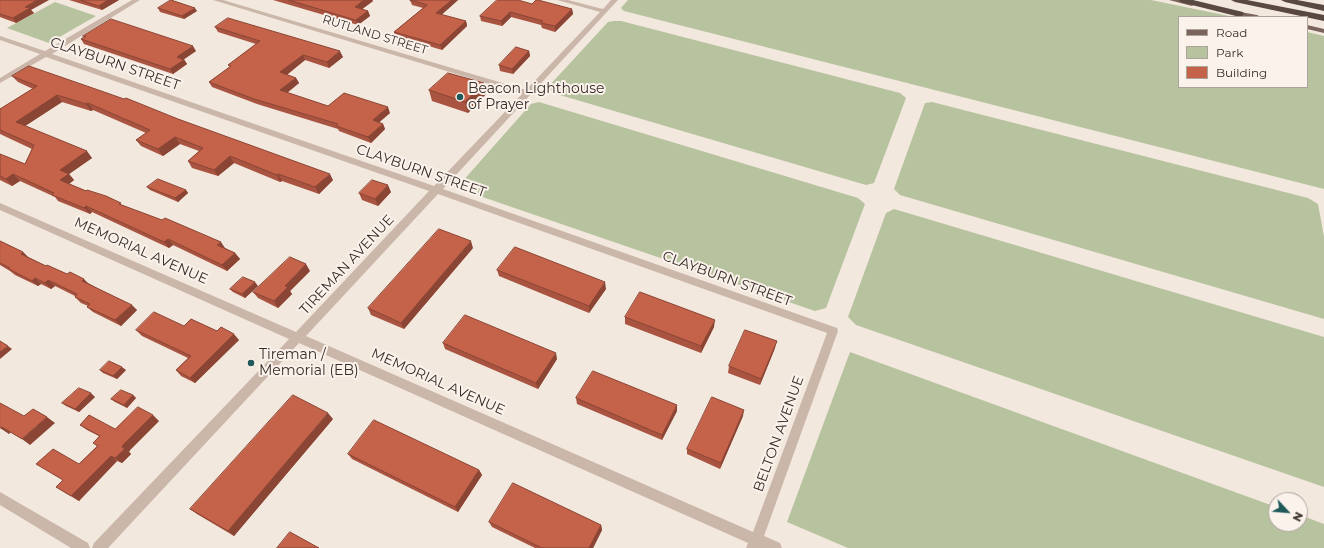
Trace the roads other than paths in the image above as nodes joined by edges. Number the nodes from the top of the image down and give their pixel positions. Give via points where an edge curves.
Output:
1 (138, 0) edge
2 (216, 0) edge
3 (560, 0) edge
4 (615, 0) edge
5 (1172, 0) edge
6 (1183, 0) edge
7 (1235, 0) edge
8 (1285, 0) edge
9 (1324, 8) edge
10 (604, 11) junction
11 (1240, 14) junction
12 (1251, 16) edge
13 (1324, 18) edge
14 (1308, 27) edge
15 (1324, 31) edge
16 (0, 38) edge
17 (46, 54) junction
18 (0, 81) edge
19 (528, 93) junction
20 (436, 190) junction
21 (0, 206) edge
22 (833, 331) joint
23 (299, 337) junction
24 (0, 498) edge
25 (755, 544) edge
26 (84, 548) edge
27 (99, 548) edge
28 (775, 548) edge

1 - 17 street
2 - 19 street, RUTLAND STREET
3 - 10 street
4 - 10 street, TIREMAN AVENUE
5 - 11 main road
6 - 11 highway
7 - 13 highway
8 - 9 highway
10 - 19 street, TIREMAN AVENUE
11 - 12 main road
14 - 15 main road
16 - 17 street, CLAYBURN STREET
17 - 18 street
17 - 20 street, CLAYBURN STREET
19 - 20 street, TIREMAN AVENUE
20 - 22 street, CLAYBURN STREET
20 - 23 street, TIREMAN AVENUE
21 - 23 street, MEMORIAL AVENUE
22 - 25 street, BELTON AVENUE
23 - 25 street, MEMORIAL AVENUE
23 - 27 street, TIREMAN AVENUE
24 - 26 street
25 - 28 street, MEMORIAL AVENUE

